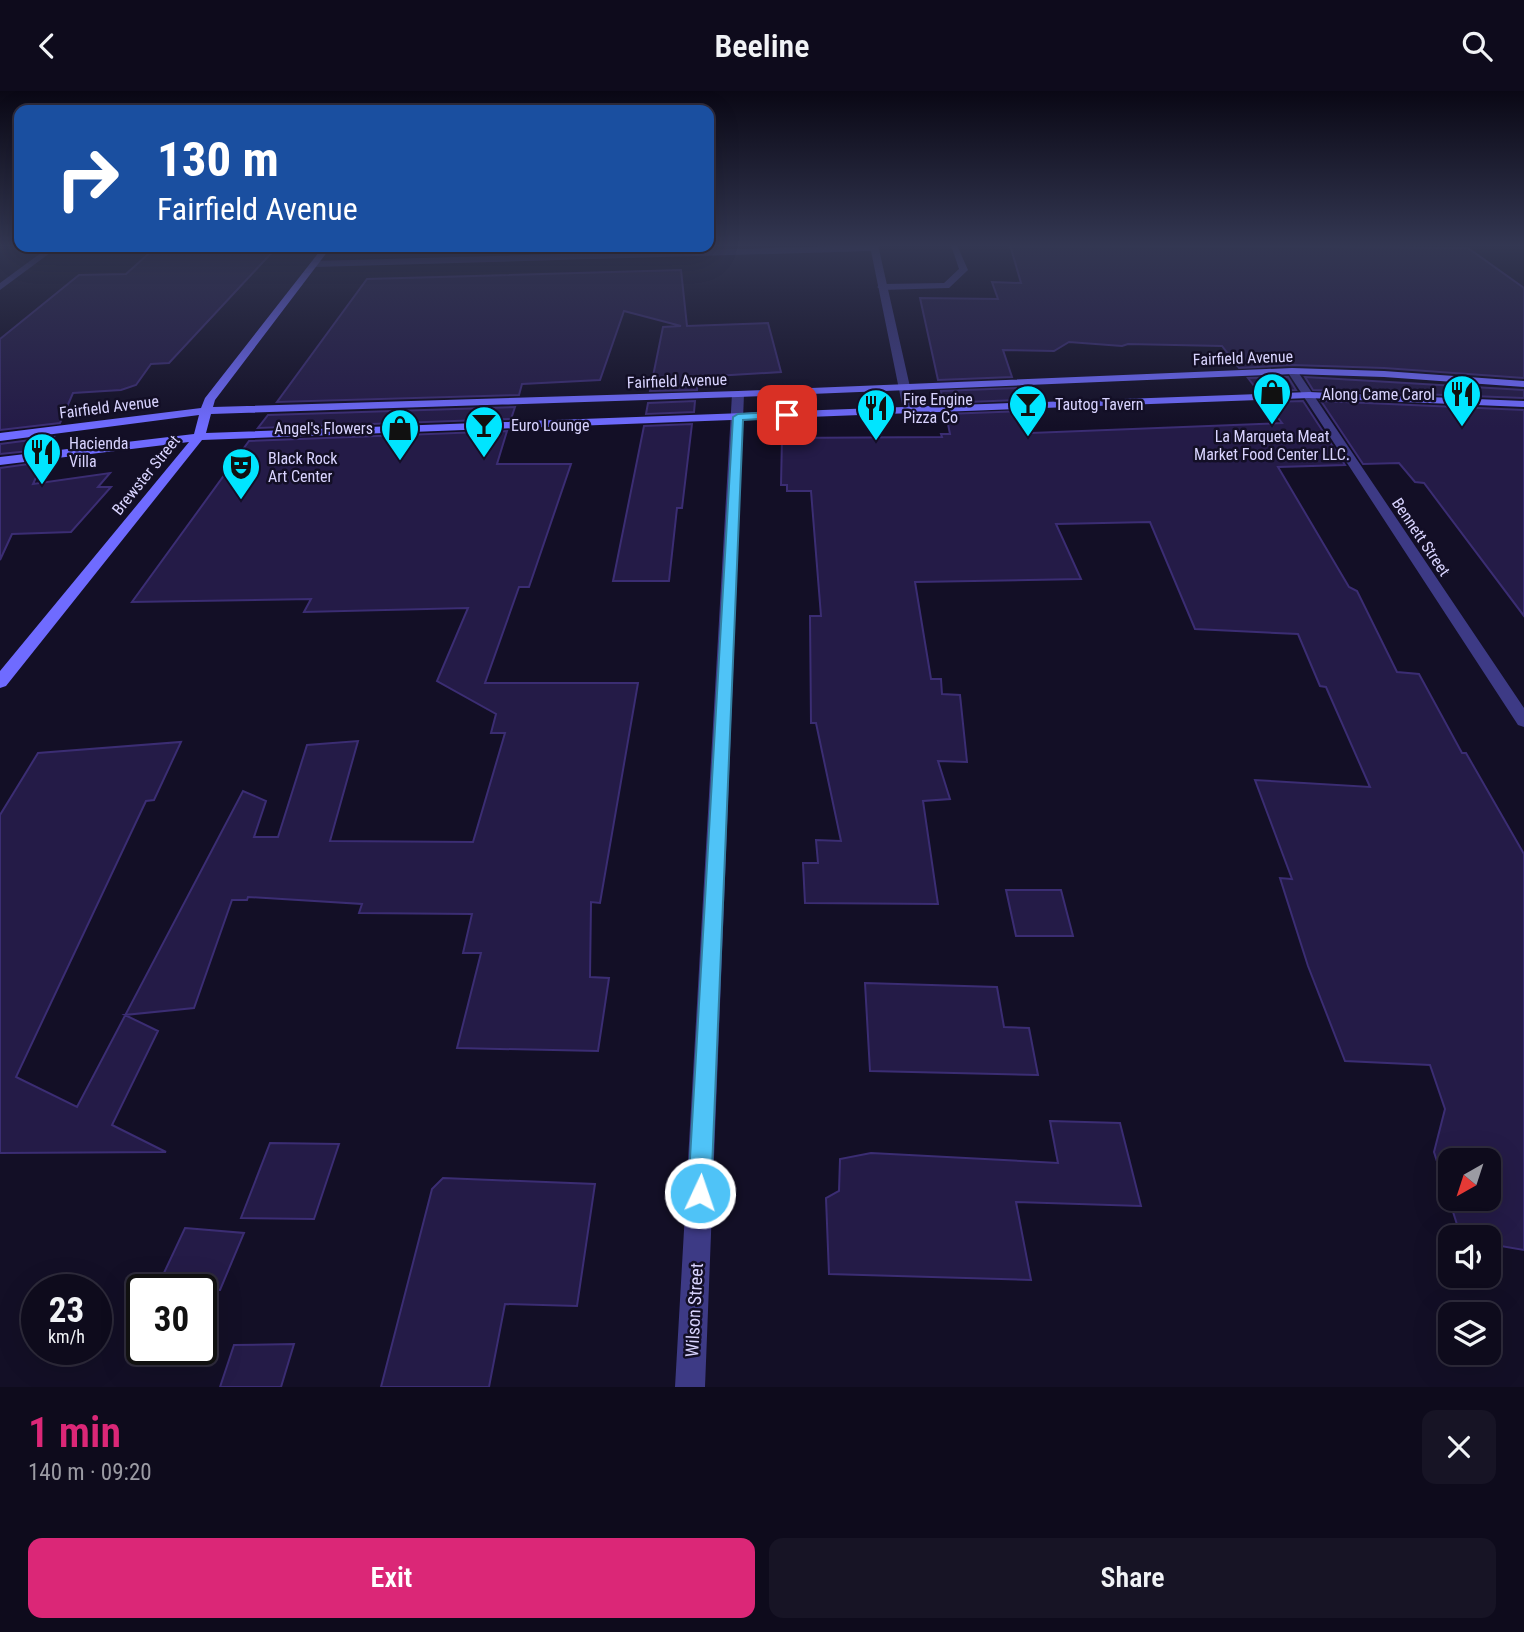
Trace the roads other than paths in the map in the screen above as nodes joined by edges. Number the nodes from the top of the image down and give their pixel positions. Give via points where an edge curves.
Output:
1 (282, 305) edge
2 (886, 305) edge
3 (1292, 371) junction
4 (1524, 384) edge
5 (903, 388) junction
6 (738, 394) junction
7 (1309, 395) junction
8 (1524, 404) edge
9 (909, 409) junction
10 (206, 411) junction
11 (738, 417) junction
12 (0, 437) edge
13 (199, 437) junction
14 (0, 461) edge
15 (0, 682) edge
16 (1524, 721) edge
17 (690, 1387) edge

1 - 10 main road, Brewster Street
2 - 5 street
3 - 4 main road, Fairfield Avenue
3 - 5 main road, Fairfield Avenue
3 - 7 street, Bennett Street
5 - 6 main road, Fairfield Avenue
5 - 9 street
6 - 10 main road, Fairfield Avenue
6 - 11 street, Wilson Street
7 - 8 main road
7 - 9 main road
7 - 16 street, Bennett Street
9 - 11 main road
10 - 12 main road, Fairfield Avenue
10 - 13 main road, Brewster Street
11 - 13 main road
11 - 17 street, Wilson Street
13 - 14 main road
13 - 15 main road, Brewster Street

